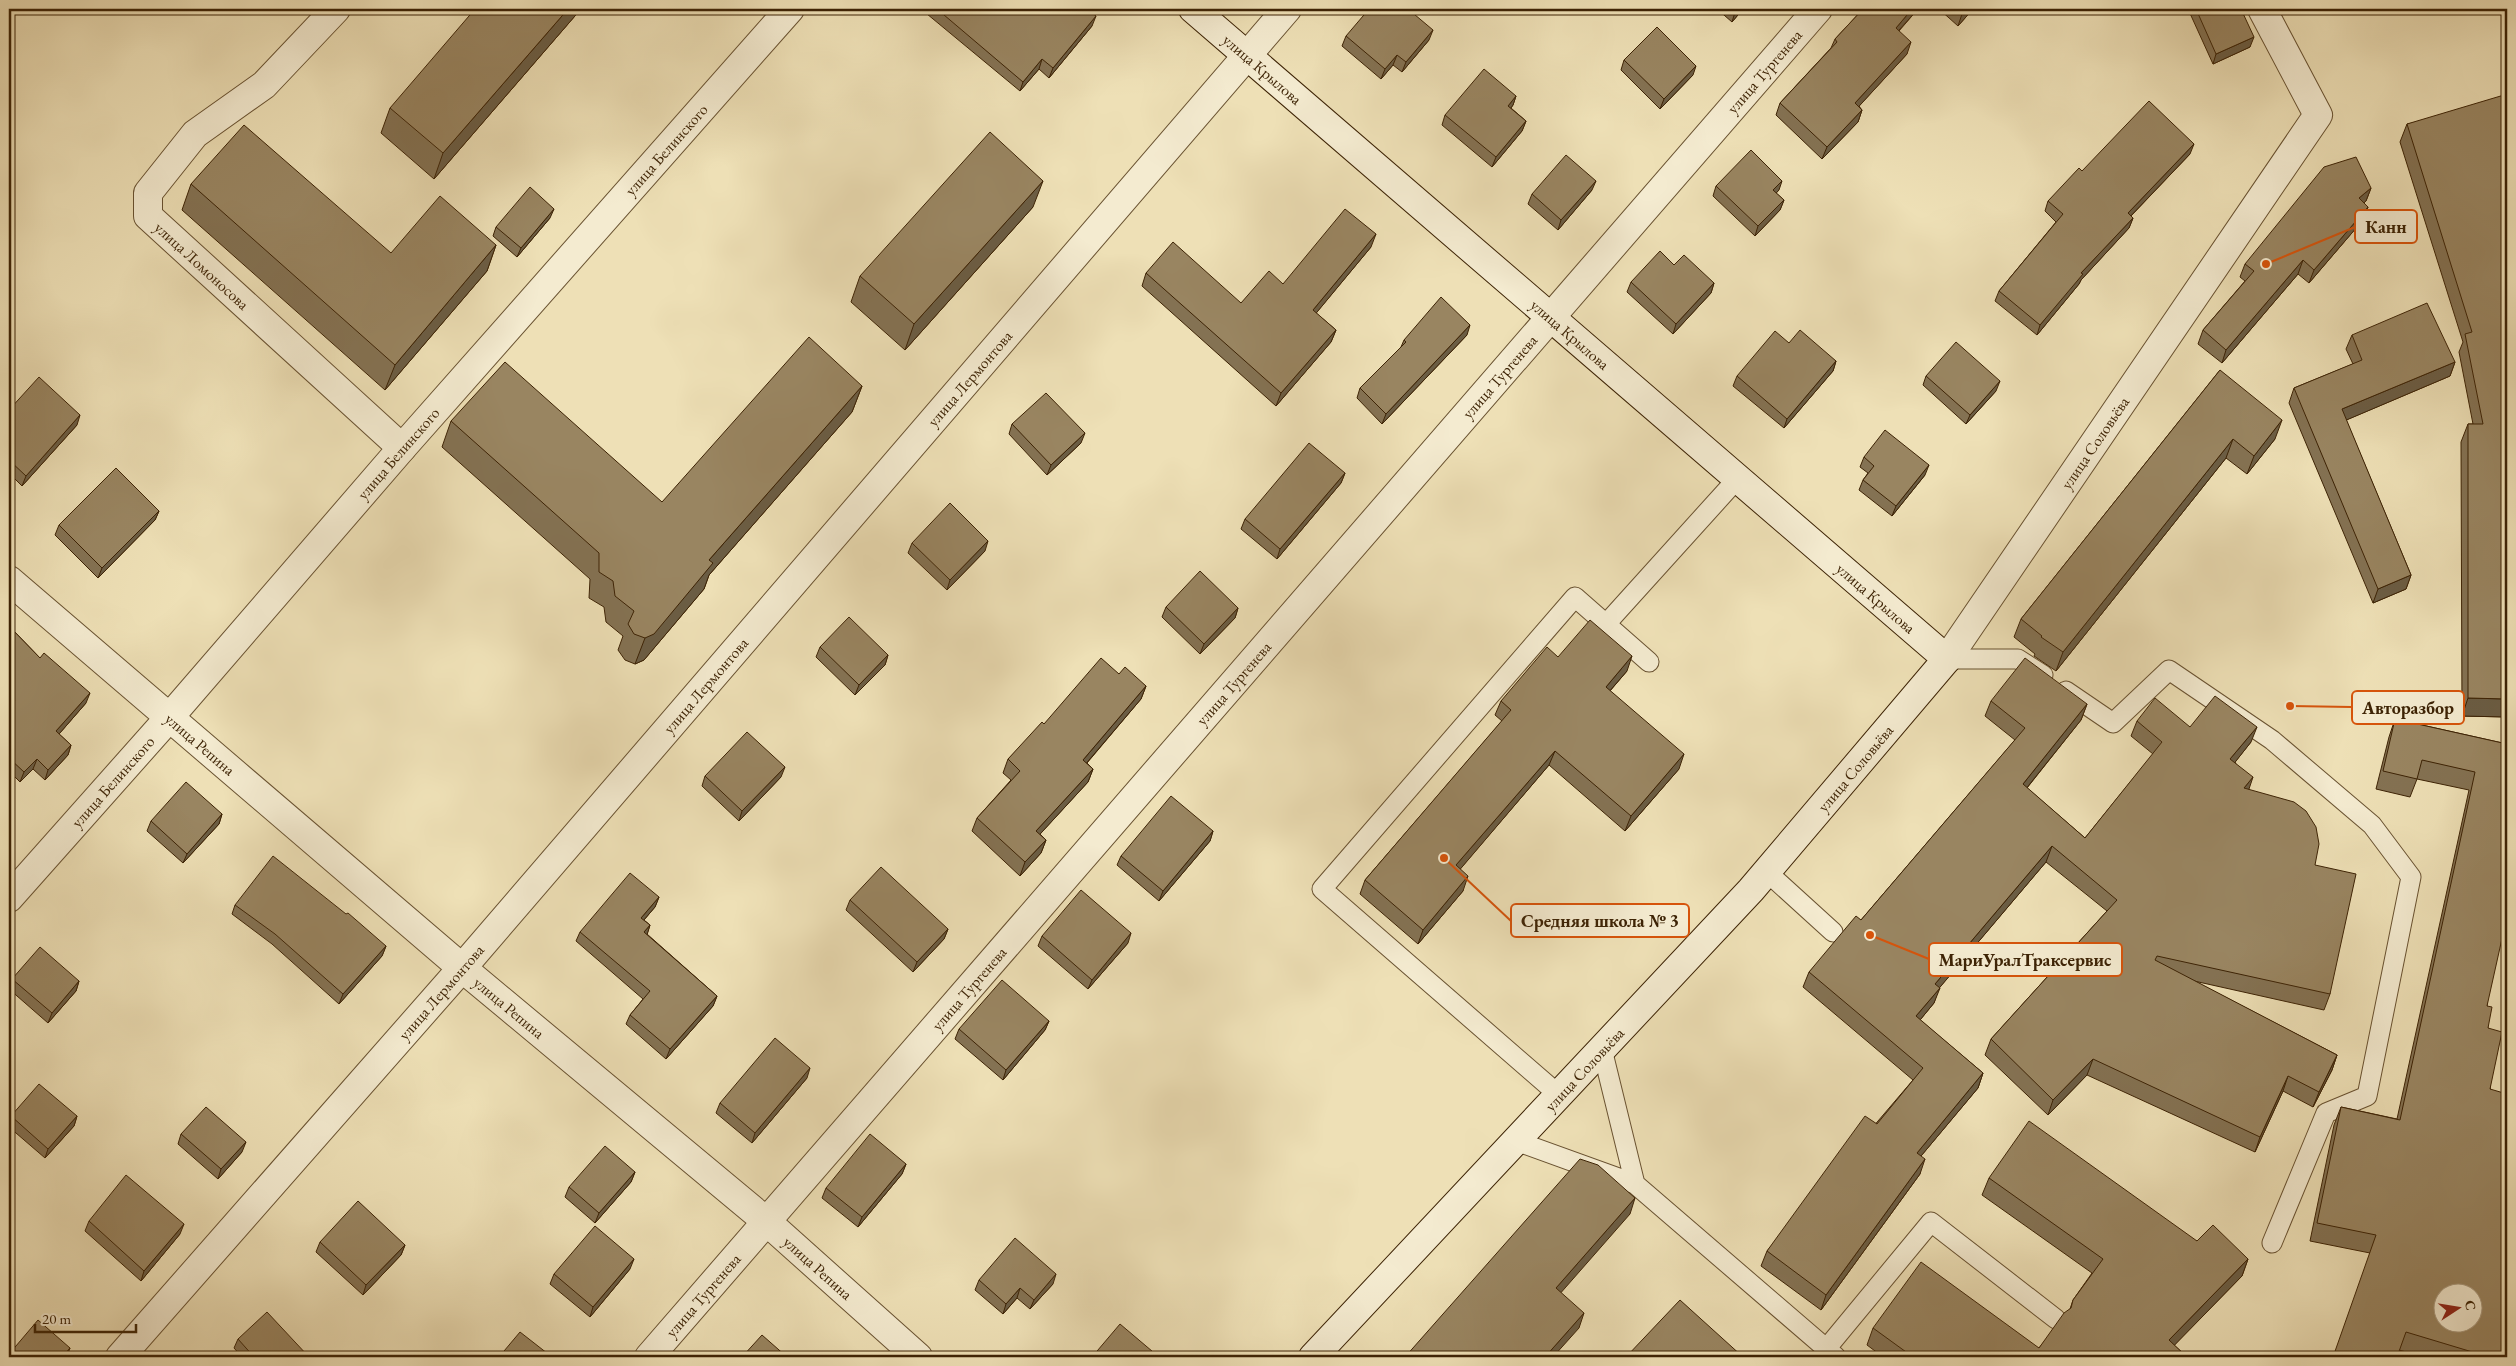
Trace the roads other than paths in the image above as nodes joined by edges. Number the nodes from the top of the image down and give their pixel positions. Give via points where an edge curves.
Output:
1 (336, 9) edge
2 (790, 9) edge
3 (1193, 9) edge
4 (1287, 9) edge
5 (1818, 9) edge
6 (2262, 9) edge
7 (1247, 56) junction
8 (1550, 316) junction
9 (402, 448) junction
10 (1738, 479) junction
11 (9, 580) edge
12 (1606, 624) junction
13 (1947, 659) junction
14 (1649, 662) dead end
15 (168, 719) junction
16 (1767, 872) junction
17 (9, 898) edge
18 (1833, 932) dead end
19 (462, 968) junction
20 (1602, 1050) junction
21 (1559, 1095) junction
22 (1516, 1141) junction
23 (1635, 1184) junction
24 (766, 1221) junction
25 (2272, 1243) dead end
26 (2056, 1318) dead end
27 (1831, 1353) edge
28 (120, 1357) edge
29 (649, 1357) edge
30 (918, 1357) edge
31 (1313, 1357) edge

1 - 9 street, улица Ломоносова via 264,85 195,134 148,193 148,216
2 - 9 street, улица Белинского
3 - 7 street, улица Крылова
4 - 7 street, улица Лермонтова
5 - 8 street, улица Тургенева
6 - 13 street, улица Соловьёва via 2318,115
7 - 8 street, улица Крылова
7 - 19 street, улица Лермонтова
8 - 10 street, улица Крылова
8 - 24 street, улица Тургенева
9 - 15 street, улица Белинского
10 - 12 lane
10 - 13 street, улица Крылова
11 - 15 street, улица Репина
12 - 14 lane
12 - 21 lane via 1575,597 1322,889
13 - 16 street, улица Соловьёва
13 - 25 lane via 2018,659 2113,723 2169,670 2272,740 2372,825 2411,877 2367,1096 2326,1112
15 - 17 street, улица Белинского
15 - 19 street, улица Репина
16 - 18 lane
16 - 20 street, улица Соловьёва
19 - 24 street, улица Репина
19 - 28 street, улица Лермонтова
20 - 21 street, улица Соловьёва
20 - 23 lane
21 - 22 street, улица Соловьёва
22 - 23 lane
22 - 31 street, улица Соловьёва
23 - 27 lane
24 - 29 street, улица Тургенева
24 - 30 street, улица Репина
26 - 27 lane via 1931,1222

